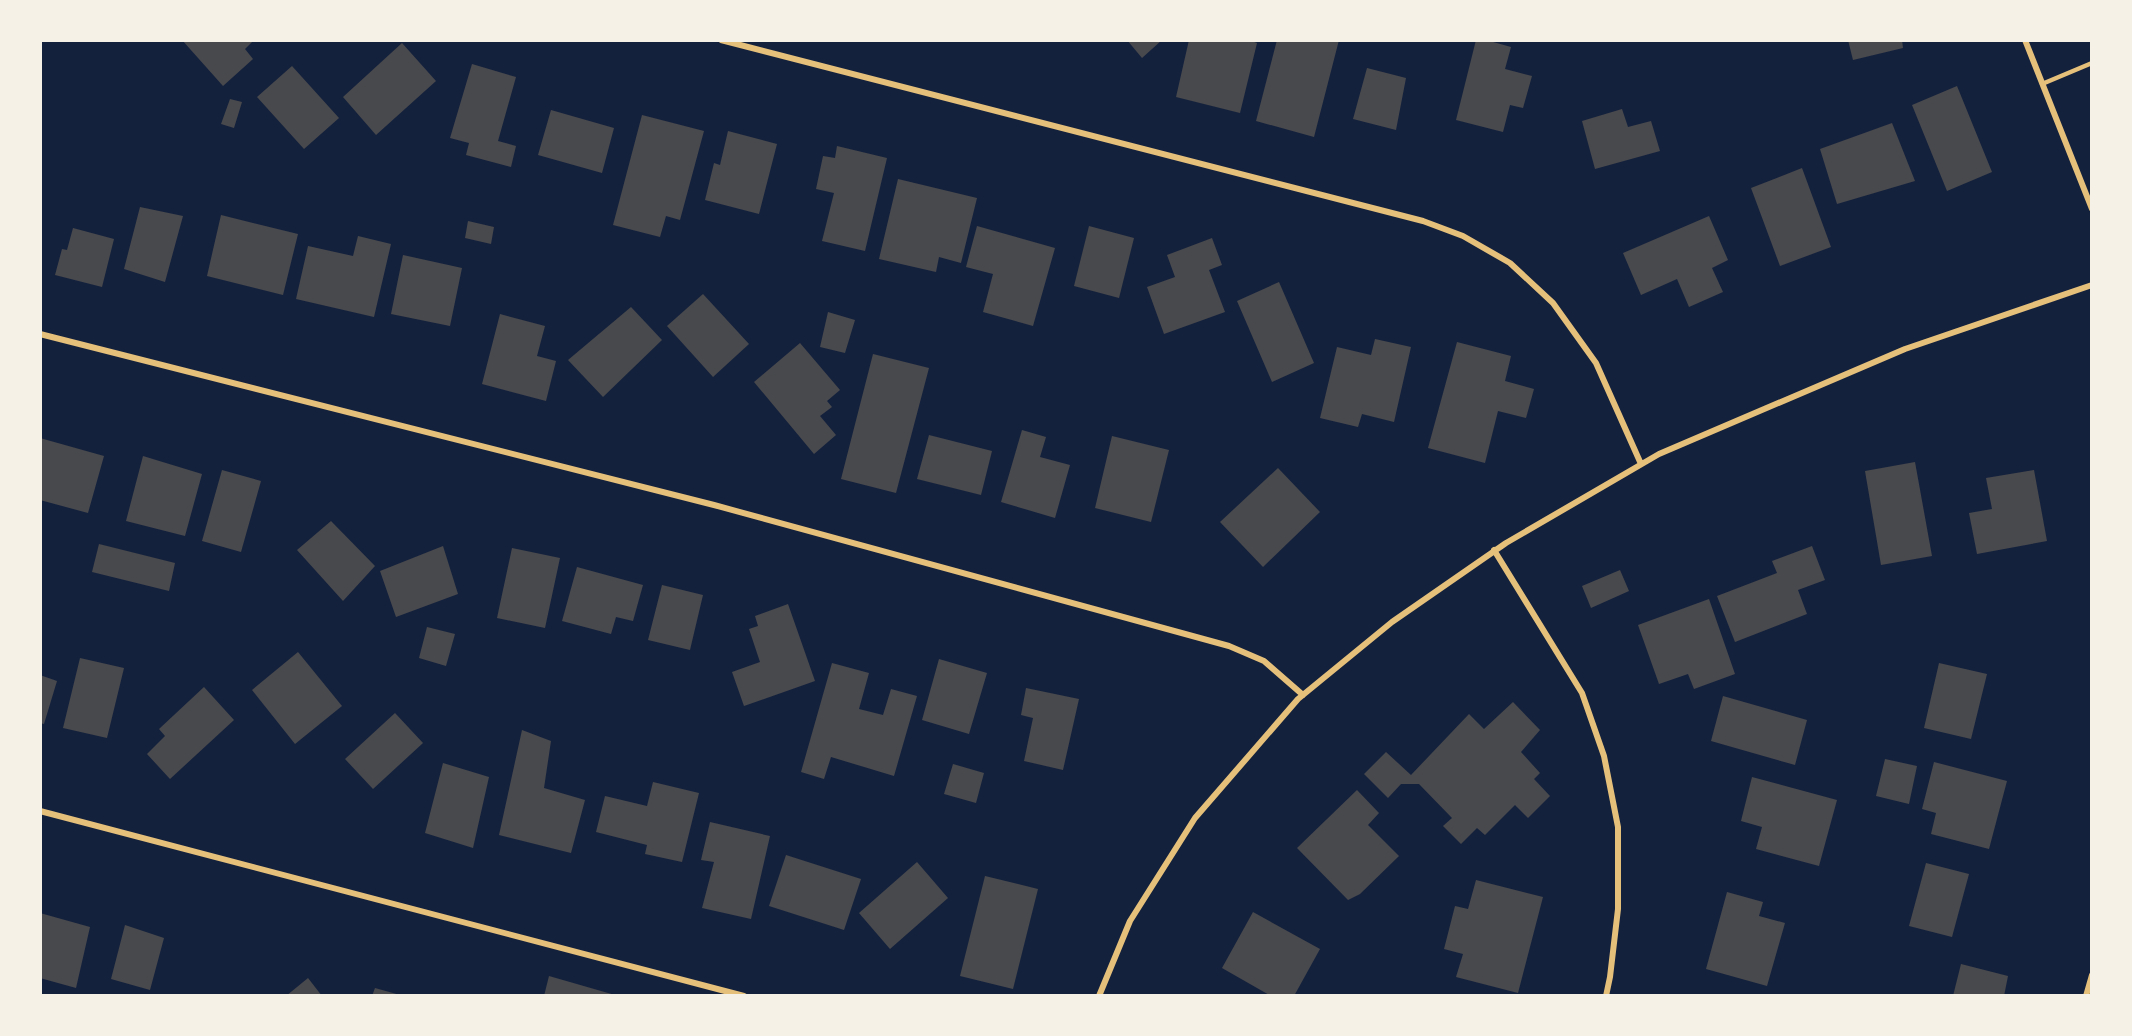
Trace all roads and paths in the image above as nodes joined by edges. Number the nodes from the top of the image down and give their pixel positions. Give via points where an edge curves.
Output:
1 (721, 40) edge
2 (2025, 40) edge
3 (2091, 63) edge
4 (2042, 84) junction
5 (2091, 209) edge
6 (2091, 285) edge
7 (40, 334) edge
8 (1641, 464) junction
9 (1494, 550) junction
10 (1303, 695) junction
11 (40, 811) edge
12 (2091, 975) edge
13 (744, 996) edge
14 (1099, 996) edge
15 (1606, 996) edge
16 (2086, 996) edge

1 - 8 street via 1423,221 1463,236 1510,263 1553,303 1596,363
2 - 4 street
3 - 4 lane
4 - 5 street
6 - 8 street via 1905,349
7 - 10 street via 714,505 1229,646 1264,661
8 - 9 street
9 - 10 street via 1392,622
9 - 15 street via 1582,693 1604,756 1618,827 1618,909
10 - 14 street via 1195,818 1130,921
11 - 13 street
12 - 16 street

